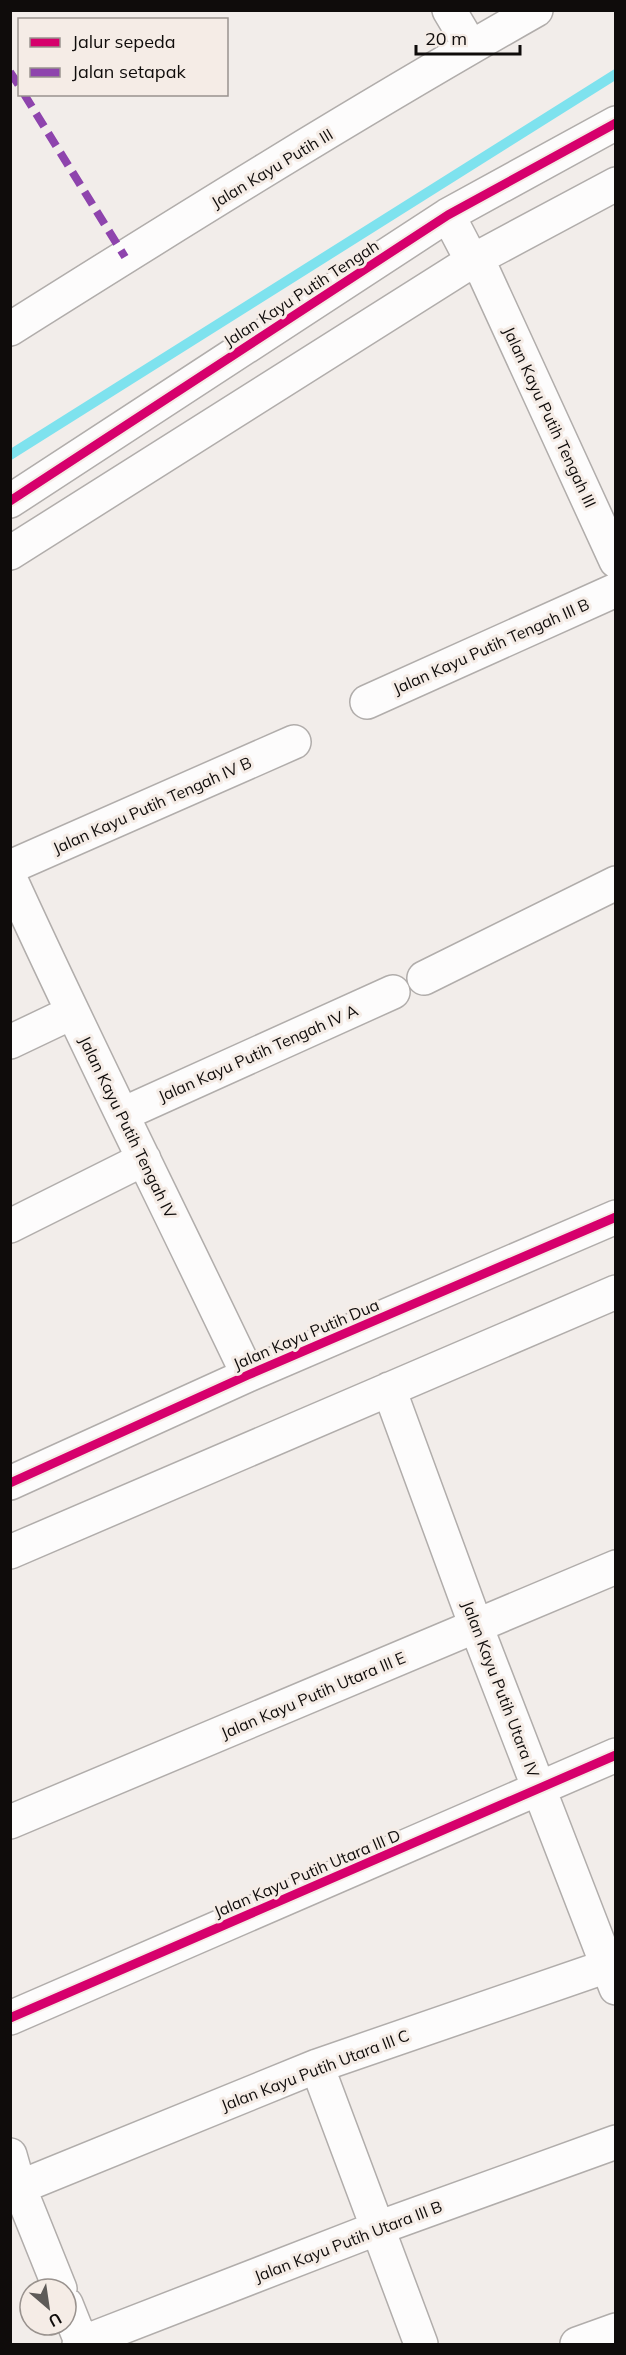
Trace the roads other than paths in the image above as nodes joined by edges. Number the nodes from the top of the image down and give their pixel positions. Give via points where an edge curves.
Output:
1 (449, 10) edge
2 (536, 10) edge
3 (471, 47) junction
4 (615, 123) edge
5 (615, 184) edge
6 (455, 211) junction
7 (480, 263) junction
8 (10, 329) edge
9 (10, 501) edge
10 (612, 541) edge
11 (10, 553) edge
12 (615, 590) edge
13 (367, 702) dead end
14 (294, 742) dead end
15 (10, 867) edge
16 (10, 878) edge
17 (615, 883) edge
18 (424, 978) dead end
19 (393, 992) dead end
20 (71, 1013) junction
21 (10, 1042) edge
22 (123, 1114) junction
23 (144, 1159) junction
24 (615, 1217) edge
25 (10, 1226) edge
26 (615, 1292) edge
27 (248, 1375) junction
28 (389, 1389) junction
29 (10, 1483) edge
30 (10, 1552) edge
31 (615, 1567) edge
32 (476, 1626) junction
33 (615, 1755) edge
34 (539, 1788) junction
35 (10, 1822) edge
36 (613, 1972) edge
37 (10, 2018) edge
38 (317, 2066) junction
39 (615, 2142) edge
40 (10, 2155) edge
41 (15, 2189) edge
42 (378, 2228) junction
43 (55, 2277) edge
44 (615, 2330) edge
45 (81, 2344) edge
46 (422, 2344) edge
47 (577, 2344) edge

1 - 3 street
2 - 3 street, Jalan Kayu Putih III
3 - 8 street, Jalan Kayu Putih III
4 - 6 street, Jalan Kayu Putih Tengah
5 - 7 street
6 - 7 street, Jalan Kayu Putih Tengah III via 474,230
6 - 9 street, Jalan Kayu Putih Tengah
7 - 10 street, Jalan Kayu Putih Tengah III
7 - 11 street
12 - 13 street, Jalan Kayu Putih Tengah III B
14 - 15 street, Jalan Kayu Putih Tengah IV B
16 - 20 street, Jalan Kayu Putih Tengah IV
17 - 18 street
19 - 22 street, Jalan Kayu Putih Tengah IV A
20 - 21 street
20 - 22 street, Jalan Kayu Putih Tengah IV
22 - 23 street, Jalan Kayu Putih Tengah IV
23 - 25 street
23 - 27 street, Jalan Kayu Putih Tengah IV
24 - 27 street, Jalan Kayu Putih Dua
26 - 28 street
27 - 29 street, Jalan Kayu Putih Dua
28 - 30 street
28 - 32 street, Jalan Kayu Putih Utara IV
31 - 32 street, Jalan Kayu Putih Utara III E
32 - 34 street, Jalan Kayu Putih Utara IV
32 - 35 street, Jalan Kayu Putih Utara III E
33 - 34 street, Jalan Kayu Putih Utara III D
34 - 36 street, Jalan Kayu Putih Utara IV
34 - 37 street, Jalan Kayu Putih Utara III D
36 - 38 street, Jalan Kayu Putih Utara III C
38 - 41 street, Jalan Kayu Putih Utara III C
38 - 42 street
39 - 42 street, Jalan Kayu Putih Utara III B
40 - 41 street
41 - 43 street
42 - 45 street, Jalan Kayu Putih Utara III B
42 - 46 street
44 - 47 street

